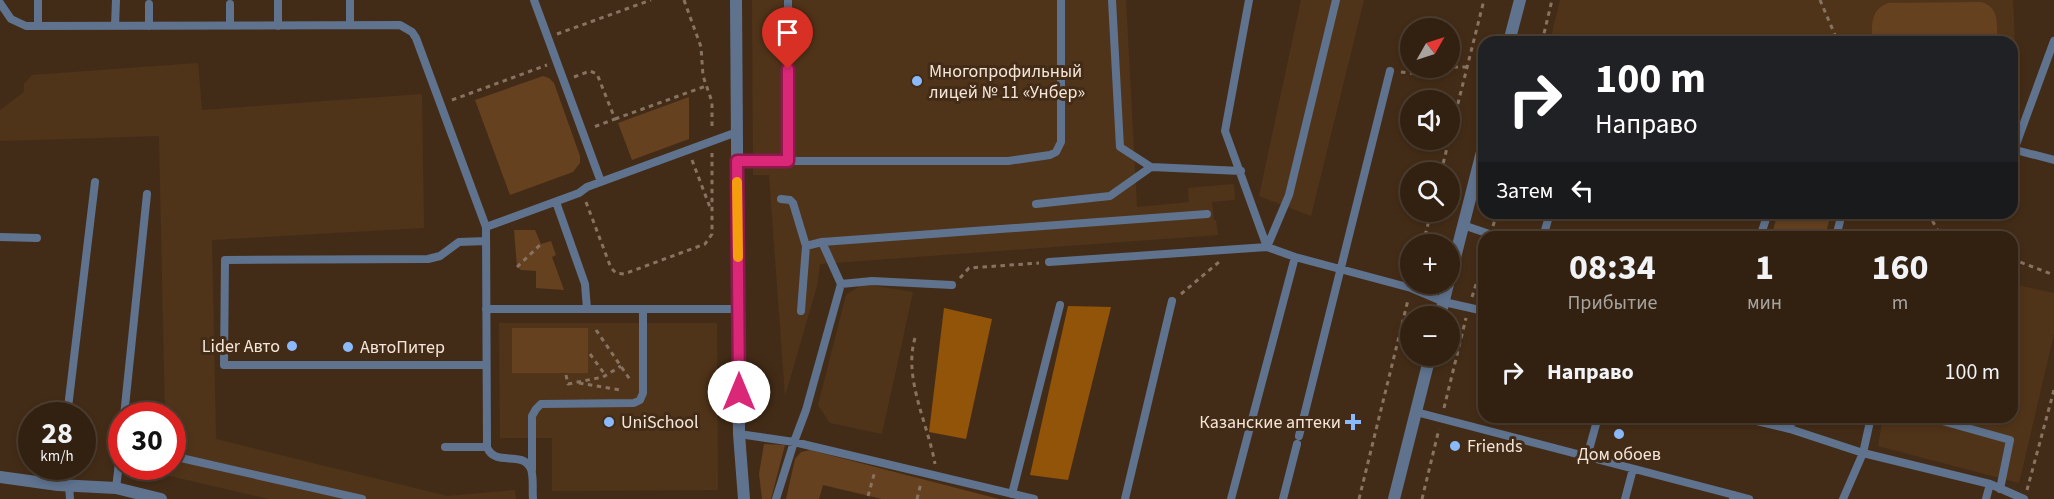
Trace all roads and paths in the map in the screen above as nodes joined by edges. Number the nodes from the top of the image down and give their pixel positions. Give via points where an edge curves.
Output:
1 (38, 0) edge
2 (116, 0) edge
3 (278, 0) edge
4 (350, 0) edge
5 (534, 0) edge
6 (651, 0) edge
7 (684, 0) edge
8 (736, 0) edge
9 (788, 0) edge
10 (1061, 0) edge
11 (1112, 0) edge
12 (1249, 0) edge
13 (1336, 0) edge
14 (1484, 0) edge
15 (1520, 0) edge
16 (1552, 0) edge
17 (1820, 0) edge
18 (0, 3) edge
19 (149, 4) dead end
20 (230, 4) dead end
21 (38, 26) junction
22 (116, 26) junction
23 (149, 26) junction
24 (230, 26) junction
25 (278, 26) junction
26 (350, 26) junction
27 (1511, 36) edge
28 (1543, 36) edge
29 (1835, 36) edge
30 (548, 38) junction
31 (2054, 41) edge
32 (557, 61) junction
33 (1467, 67) junction
34 (1390, 71) joint
35 (564, 80) junction
36 (706, 85) junction
37 (1460, 95) edge
38 (450, 100) dead end
39 (615, 119) junction
40 (582, 131) junction
41 (737, 132) junction
42 (2018, 136) edge
43 (712, 141) junction
44 (688, 150) junction
45 (2018, 150) edge
46 (2054, 160) edge
47 (737, 161) junction
48 (788, 161) junction
49 (1478, 167) edge
50 (1151, 168) junction
51 (1240, 171) junction
52 (95, 182) dead end
53 (601, 182) junction
54 (582, 192) junction
55 (147, 194) dead end
56 (781, 199) dead end
57 (556, 202) junction
58 (1036, 204) dead end
59 (712, 213) junction
60 (1207, 214) dead end
61 (1463, 225) junction
62 (486, 227) junction
63 (1480, 231) edge
64 (0, 237) edge
65 (1460, 237) edge
66 (37, 238) dead end
67 (486, 241) junction
68 (822, 242) junction
69 (541, 244) dead end
70 (806, 246) junction
71 (1267, 247) junction
72 (1235, 249) junction
73 (1295, 257) junction
74 (2018, 260) edge
75 (1049, 262) joint
76 (517, 267) dead end
77 (1341, 268) junction
78 (2054, 275) edge
79 (1478, 279) edge
80 (841, 284) junction
81 (952, 285) joint
82 (1400, 285) edge
83 (1410, 294) edge
84 (1425, 294) edge
85 (1446, 294) edge
86 (1172, 301) joint
87 (1444, 302) junction
88 (1060, 304) dead end
89 (1443, 306) edge
90 (1469, 308) junction
91 (486, 309) junction
92 (587, 309) junction
93 (643, 309) junction
94 (738, 309) junction
95 (1478, 310) edge
96 (801, 311) dead end
97 (596, 330) dead end
98 (915, 338) dead end
99 (590, 354) dead end
100 (486, 365) junction
101 (621, 366) junction
102 (1428, 366) edge
103 (566, 375) dead end
104 (606, 376) junction
105 (575, 383) junction
106 (636, 387) junction
107 (2054, 390) edge
108 (642, 397) junction
109 (69, 402) edge
110 (125, 402) edge
111 (1416, 412) junction
112 (1441, 418) junction
113 (1596, 423) edge
114 (1765, 423) edge
115 (1791, 423) edge
116 (1870, 423) edge
117 (1949, 423) edge
118 (1790, 429) junction
119 (739, 434) junction
120 (794, 442) junction
121 (445, 447) dead end
122 (487, 447) junction
123 (1863, 453) junction
124 (1587, 457) junction
125 (186, 459) edge
126 (878, 462) junction
127 (1633, 469) junction
128 (923, 473) junction
129 (937, 476) junction
130 (0, 477) edge
131 (532, 477) junction
132 (63, 480) edge
133 (117, 480) edge
134 (1990, 484) junction
135 (64, 485) junction
136 (116, 488) junction
137 (2000, 489) junction
138 (1012, 494) junction
139 (868, 496) dead end
140 (1733, 497) edge
141 (70, 499) edge
142 (161, 499) edge
143 (362, 499) edge
144 (532, 499) edge
145 (744, 499) edge
146 (777, 499) edge
147 (918, 499) edge
148 (1034, 499) edge
149 (1125, 499) edge
150 (1231, 499) edge
151 (1283, 499) edge
152 (1359, 499) edge
153 (1394, 499) edge
154 (1422, 499) edge
155 (1625, 499) edge
156 (1749, 499) edge
157 (1842, 499) edge
158 (1986, 499) edge
159 (2024, 499) edge

1 - 21 lane
2 - 22 lane
3 - 25 lane
4 - 26 lane
5 - 30 lane
6 - 30 path
7 - 36 path via 701,46
8 - 41 street
9 - 48 lane
10 - 48 lane via 1061,142 1056,152 1015,160
11 - 50 lane via 1120,147
12 - 51 lane via 1225,130
13 - 71 lane via 1289,195
14 - 33 path
15 - 27 street
16 - 28 path
17 - 29 path
18 - 21 lane via 11,19 26,26
19 - 23 lane
20 - 24 lane
21 - 22 lane
22 - 23 lane
23 - 24 lane
24 - 25 lane
25 - 26 lane
26 - 62 lane via 400,25 416,38
30 - 32 lane
31 - 42 lane
32 - 35 lane
32 - 38 path
33 - 34 path via 1428,75
33 - 37 path
34 - 77 lane
35 - 39 path via 595,72
35 - 40 lane
36 - 39 path
36 - 43 path via 712,102
39 - 40 path
40 - 53 lane
41 - 43 lane
41 - 47 street
43 - 44 lane
43 - 59 path
44 - 53 lane
44 - 59 path
45 - 46 lane
47 - 48 lane
47 - 94 street
49 - 61 street
50 - 51 lane
50 - 58 lane via 1110,196
51 - 71 lane
52 - 109 lane
53 - 54 lane
54 - 57 lane
54 - 59 path via 610,268 619,274 705,244 712,234
55 - 110 lane
56 - 70 lane via 793,203
57 - 62 lane
57 - 92 lane via 585,284
60 - 68 lane
61 - 63 lane
61 - 65 street
62 - 67 lane
64 - 66 lane
67 - 91 lane
67 - 100 lane via 459,242 440,256 428,259 225,260 225,365
68 - 70 lane
68 - 80 lane
69 - 76 path
70 - 96 lane
71 - 72 lane
71 - 73 lane
72 - 75 lane
72 - 86 path
73 - 77 lane
73 - 150 lane
74 - 78 path
75 - 81 path via 969,268
77 - 82 lane
77 - 151 lane
79 - 90 path
80 - 81 lane via 872,281
80 - 120 lane
83 - 152 path
84 - 87 lane
85 - 87 street
86 - 149 lane
87 - 89 street
87 - 90 lane
88 - 138 lane
90 - 95 lane
90 - 112 path
91 - 92 lane
91 - 100 lane
92 - 93 lane
93 - 94 lane
93 - 108 lane
94 - 119 street
97 - 101 path
98 - 129 path via 910,354
99 - 104 path
100 - 122 lane
101 - 104 path
101 - 106 path
102 - 111 street
103 - 105 path via 568,384
104 - 105 path
105 - 106 path via 625,391
106 - 108 path
107 - 159 path
108 - 131 lane via 634,403 538,406 532,416
111 - 112 lane
111 - 153 street
112 - 124 lane
112 - 154 path
113 - 124 lane
114 - 118 lane
115 - 118 lane
116 - 123 lane
117 - 137 lane via 2010,440
118 - 123 lane
119 - 120 lane
119 - 145 street
120 - 126 lane
120 - 146 lane
121 - 122 lane
122 - 131 lane via 497,458 523,461 530,467
123 - 134 lane
123 - 157 lane
124 - 127 lane
125 - 143 lane
126 - 128 lane
126 - 139 path
127 - 140 lane
127 - 155 lane
128 - 129 lane
128 - 147 path
129 - 138 lane
130 - 135 street
131 - 144 lane
132 - 135 lane
133 - 136 lane
134 - 137 lane
134 - 158 lane
135 - 136 street
135 - 141 lane
136 - 142 street
137 - 159 lane
138 - 148 lane
140 - 156 lane

